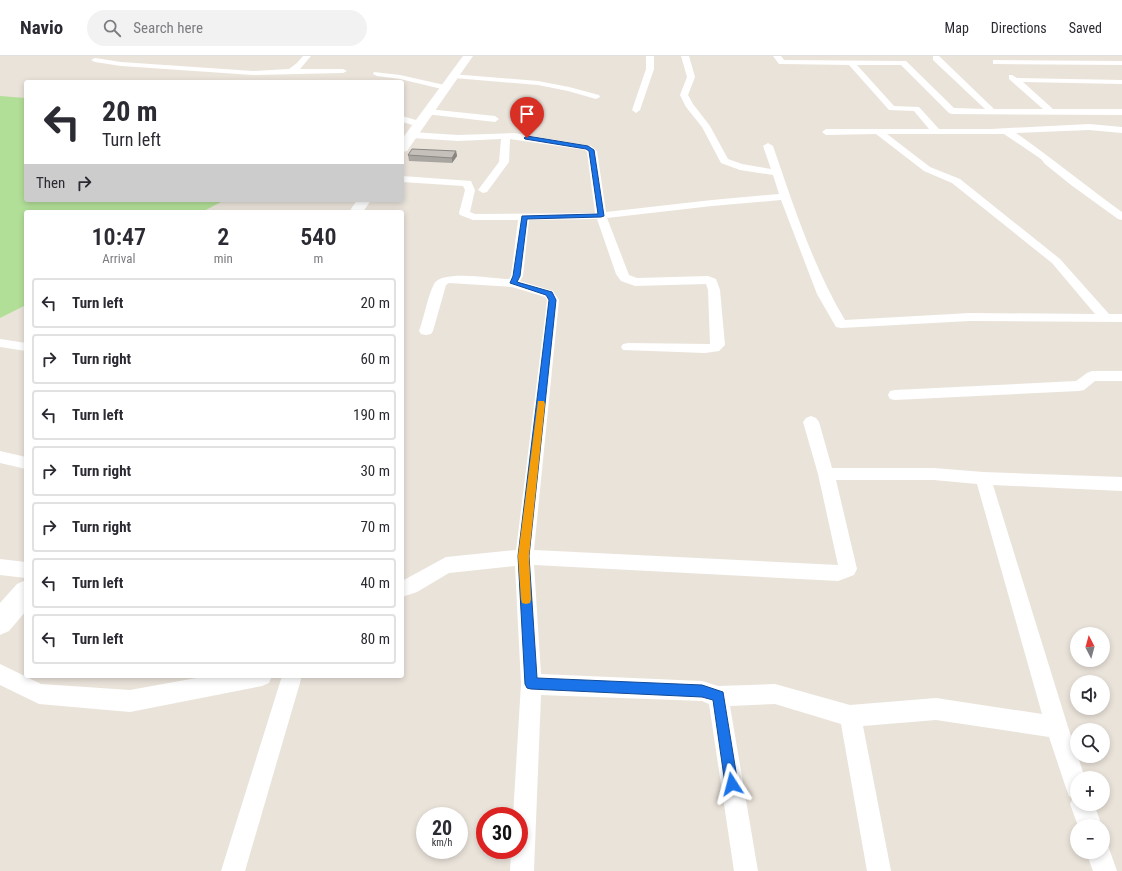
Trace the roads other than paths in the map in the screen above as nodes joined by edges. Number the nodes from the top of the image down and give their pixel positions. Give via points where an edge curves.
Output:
1 (307, 56) edge
2 (468, 56) edge
3 (650, 56) edge
4 (686, 56) edge
5 (777, 56) edge
6 (936, 58) dead end
7 (95, 60) dead end
8 (1122, 62) edge
9 (850, 63) junction
10 (291, 72) junction
11 (343, 72) dead end
12 (377, 74) dead end
13 (454, 76) junction
14 (1016, 80) junction
15 (1122, 82) edge
16 (446, 88) junction
17 (596, 98) dead end
18 (636, 110) dead end
19 (992, 111) junction
20 (428, 112) junction
21 (1050, 112) junction
22 (1122, 112) edge
23 (495, 119) dead end
24 (404, 120) edge
25 (420, 124) junction
26 (1122, 130) edge
27 (878, 131) junction
28 (1006, 131) junction
29 (826, 132) dead end
30 (937, 132) junction
31 (412, 134) junction
32 (506, 137) junction
33 (404, 145) edge
34 (768, 146) dead end
35 (777, 173) junction
36 (404, 178) edge
37 (483, 190) dead end
38 (785, 197) junction
39 (601, 216) junction
40 (524, 217) junction
41 (1122, 217) edge
42 (513, 283) junction
43 (1105, 318) junction
44 (1122, 318) edge
45 (426, 331) dead end
46 (0, 343) edge
47 (24, 347) edge
48 (628, 347) dead end
49 (1122, 376) edge
50 (895, 395) dead end
51 (811, 422) dead end
52 (0, 458) edge
53 (24, 463) edge
54 (826, 474) junction
55 (983, 478) junction
56 (1122, 484) edge
57 (524, 556) junction
58 (0, 567) edge
59 (24, 570) edge
60 (404, 588) edge
61 (24, 594) edge
62 (0, 622) edge
63 (0, 674) edge
64 (251, 678) edge
65 (291, 678) edge
66 (531, 684) junction
67 (718, 696) junction
68 (850, 716) junction
69 (1057, 727) junction
70 (1071, 771) edge
71 (1101, 859) edge
72 (233, 871) edge
73 (522, 871) edge
74 (746, 871) edge
75 (879, 871) edge
76 (1105, 871) edge

1 - 10 street
2 - 13 main road
3 - 18 street via 650,69
4 - 35 street via 691,77 684,95 706,126 724,161 740,167
5 - 9 street via 782,62
6 - 19 street
7 - 10 street via 253,73
8 - 14 street via 996,62
9 - 19 street via 903,63 952,111
9 - 30 street via 892,108 916,109
10 - 11 street
12 - 16 street
13 - 16 main road
13 - 17 street via 538,83
14 - 15 street
14 - 21 street
16 - 20 main road
19 - 21 street
20 - 23 street
20 - 25 main road
21 - 22 street
24 - 25 street
25 - 31 main road
26 - 28 street via 1089,127
27 - 29 street
27 - 30 street
27 - 43 street via 927,169 956,181 1056,261
28 - 30 street
28 - 41 street
31 - 32 street via 458,138
31 - 33 main road
32 - 37 street via 504,162
32 - 39 street via 527,138 588,148 592,151
34 - 35 street
35 - 38 street
36 - 40 street via 467,183 470,190 464,213 473,217
38 - 39 street
38 - 43 street via 823,294 841,324 970,317
39 - 40 street
39 - 48 street via 625,278 635,282 708,280 712,282 714,290 718,346
40 - 42 street via 517,276
42 - 45 street via 444,280 440,284
42 - 57 street via 549,294 553,300
43 - 44 street
46 - 47 street
49 - 50 street via 1092,376 1079,386
51 - 54 street
52 - 53 street
54 - 55 street via 934,474
54 - 57 street via 848,569 838,573
55 - 56 street
55 - 69 street
57 - 60 street via 446,565
57 - 66 street
58 - 59 street
61 - 62 main road
63 - 64 street via 39,694 130,701
65 - 72 street
66 - 67 street via 702,691
66 - 73 street
67 - 68 street via 775,694
67 - 74 street
68 - 69 street via 936,709
68 - 75 street
69 - 70 street
71 - 76 street

